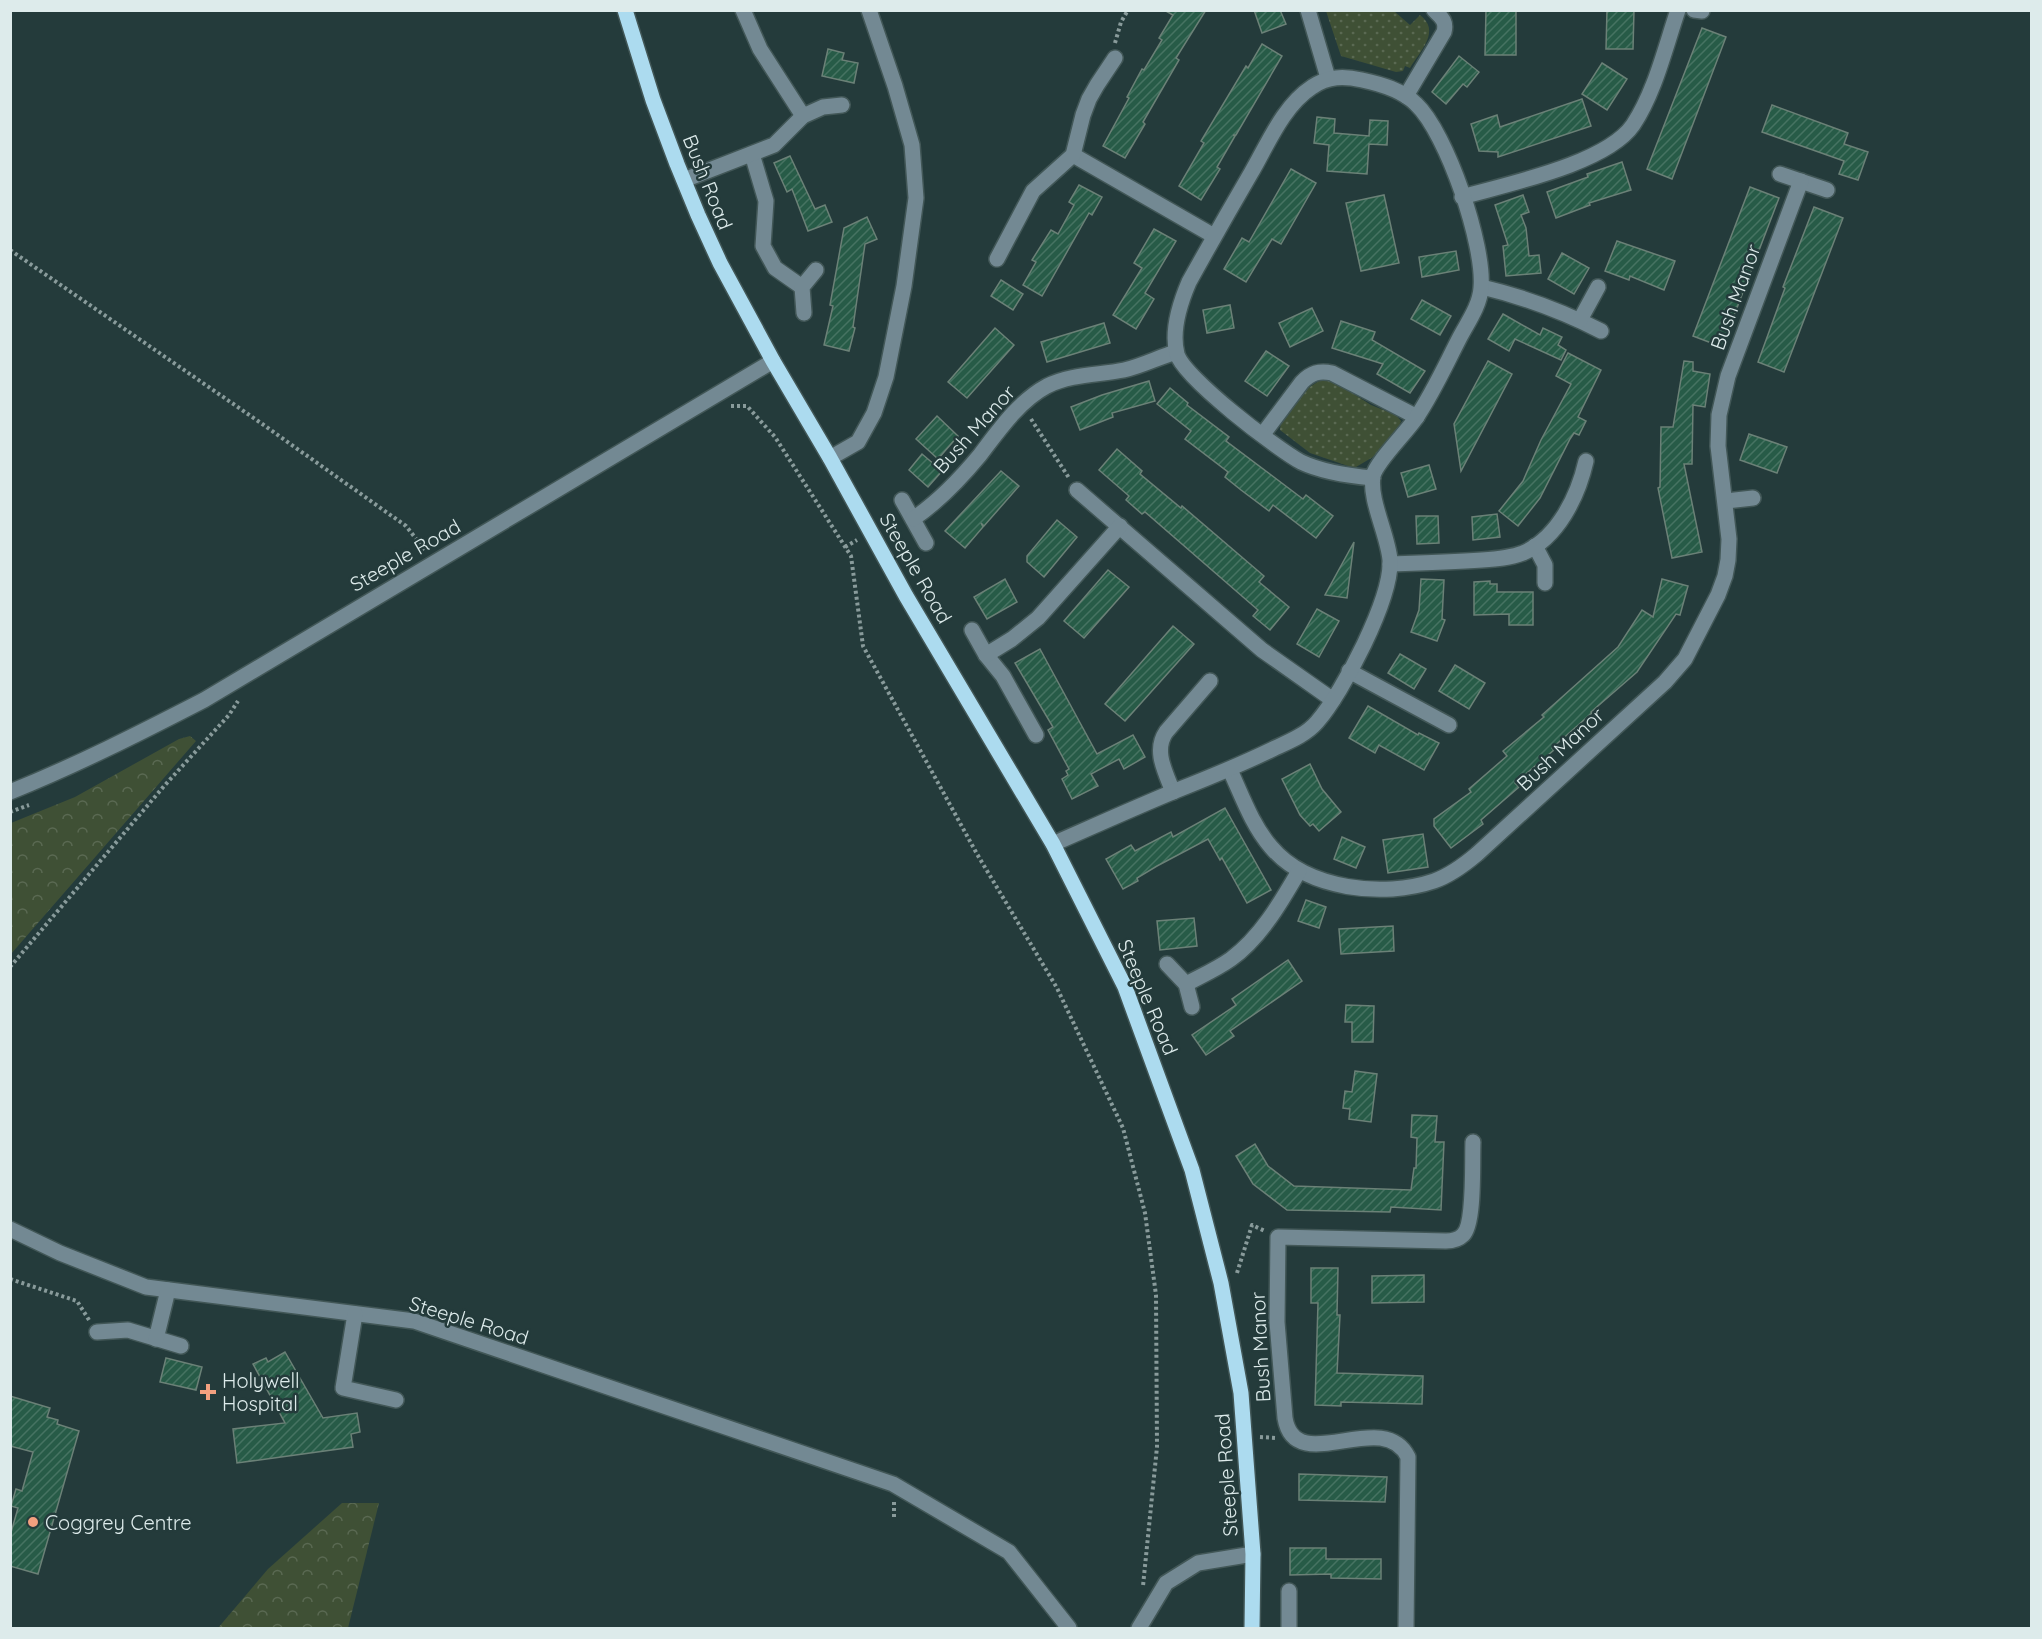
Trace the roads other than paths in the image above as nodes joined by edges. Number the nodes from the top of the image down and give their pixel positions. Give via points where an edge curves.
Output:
1 (625, 10) edge
2 (743, 10) edge
3 (869, 10) edge
4 (1308, 10) edge
5 (1434, 10) edge
6 (1678, 10) edge
7 (1694, 10) edge
8 (1702, 11) edge
9 (1115, 58) road end
10 (1328, 78) junction
11 (1406, 96) junction
12 (842, 105) dead end
13 (803, 117) junction
14 (752, 154) junction
15 (1073, 155) junction
16 (1780, 174) dead end
17 (684, 180) junction
18 (1800, 181) junction
19 (1827, 190) dead end
20 (1462, 197) junction
21 (1214, 236) junction
22 (998, 259) dead end
23 (816, 270) dead end
24 (1598, 286) dead end
25 (802, 287) junction
26 (1482, 287) junction
27 (804, 312) dead end
28 (1580, 320) junction
29 (1601, 331) dead end
30 (1176, 352) junction
31 (773, 361) junction
32 (1417, 417) junction
33 (1263, 434) junction
34 (830, 458) junction
35 (1586, 461) dead end
36 (1373, 478) junction
37 (1077, 490) road end
38 (1754, 498) dead end
39 (902, 500) dead end
40 (1726, 501) junction
41 (913, 519) junction
42 (1120, 526) junction
43 (926, 543) dead end
44 (1535, 546) junction
45 (1390, 564) junction
46 (1545, 583) dead end
47 (972, 630) dead end
48 (986, 655) junction
49 (1349, 671) junction
50 (1209, 681) dead end
51 (1333, 700) junction
52 (1449, 725) dead end
53 (1036, 735) dead end
54 (1230, 770) junction
55 (10, 792) edge
56 (1173, 792) junction
57 (1053, 844) junction
58 (1299, 871) junction
59 (1167, 964) dead end
60 (1186, 984) junction
61 (1192, 1007) dead end
62 (1473, 1142) dead end
63 (10, 1229) edge
64 (168, 1290) junction
65 (355, 1314) junction
66 (97, 1332) road end
67 (156, 1339) junction
68 (181, 1346) dead end
69 (396, 1400) dead end
70 (1253, 1554) junction
71 (1289, 1591) dead end
72 (1069, 1629) edge
73 (1139, 1629) edge
74 (1252, 1629) edge
75 (1288, 1629) edge
76 (1406, 1629) edge

1 - 17 main road, Bush Road via 653,100
2 - 13 street via 760,49
3 - 34 street via 912,145 916,198 886,378 874,413 858,441
4 - 10 street
5 - 11 street via 1446,24 1444,32
6 - 20 street via 1640,112 1612,146 1566,165
7 - 8 street
9 - 15 street via 1089,99
10 - 11 street via 1368,81
10 - 21 street via 1309,88 1291,107
11 - 20 street via 1437,131
12 - 13 street via 823,107
13 - 14 street via 774,145
14 - 17 street
14 - 25 street via 766,201 763,246 775,268
15 - 21 street
15 - 22 street via 1033,191
16 - 18 street
17 - 31 main road, Bush Road via 720,263
18 - 19 street
18 - 40 street, Bush Manor via 1723,395 1718,446
20 - 26 street via 1478,251
21 - 30 street via 1184,294 1177,322
23 - 25 street
24 - 28 street
25 - 27 street
26 - 28 street
26 - 32 street via 1466,327
28 - 29 street
30 - 33 street via 1206,390
30 - 41 street, Bush Manor via 1143,365 1048,386 1020,408 931,507
31 - 34 main road, Steeple Road
31 - 55 street, Steeple Road via 204,700
32 - 33 street via 1332,373 1319,371 1302,382
32 - 36 street via 1380,461
33 - 36 street via 1302,462
34 - 57 main road, Steeple Road via 906,596
35 - 44 street via 1578,490 1567,510
36 - 45 street via 1373,494
37 - 42 street
38 - 40 street
39 - 41 street
40 - 58 street, Bush Manor via 1729,539 1725,576 1685,659 1665,682 1477,854 1458,870 1435,880 1397,888 1356,888
41 - 43 street
42 - 48 street via 1032,623
42 - 51 street via 1253,643
44 - 45 street via 1499,558
44 - 46 street via 1545,565
45 - 49 street via 1381,607
47 - 48 street
48 - 53 street
49 - 51 street
49 - 52 street
50 - 56 street via 1161,742
51 - 54 street via 1306,733
54 - 56 street
54 - 58 street, Bush Manor via 1262,836
56 - 57 street
57 - 70 main road, Steeple Road via 1125,987 1192,1170 1221,1283 1241,1393
58 - 60 street via 1263,927 1245,946 1231,959
59 - 60 street
60 - 61 street
62 - 76 street, Bush Manor via 1470,1219 1459,1238 1446,1241 1278,1237 1277,1322 1285,1418 1290,1432 1299,1440 1316,1444 1381,1437 1395,1440 1409,1462
63 - 64 street, Steeple Road via 146,1287
64 - 65 street, Steeple Road
64 - 67 street
65 - 69 street via 343,1388
65 - 72 street, Steeple Road via 414,1321 893,1484 1009,1552
66 - 67 street via 128,1330
67 - 68 street
70 - 73 street via 1198,1563 1166,1583
70 - 74 main road, Steeple Road
71 - 75 street

